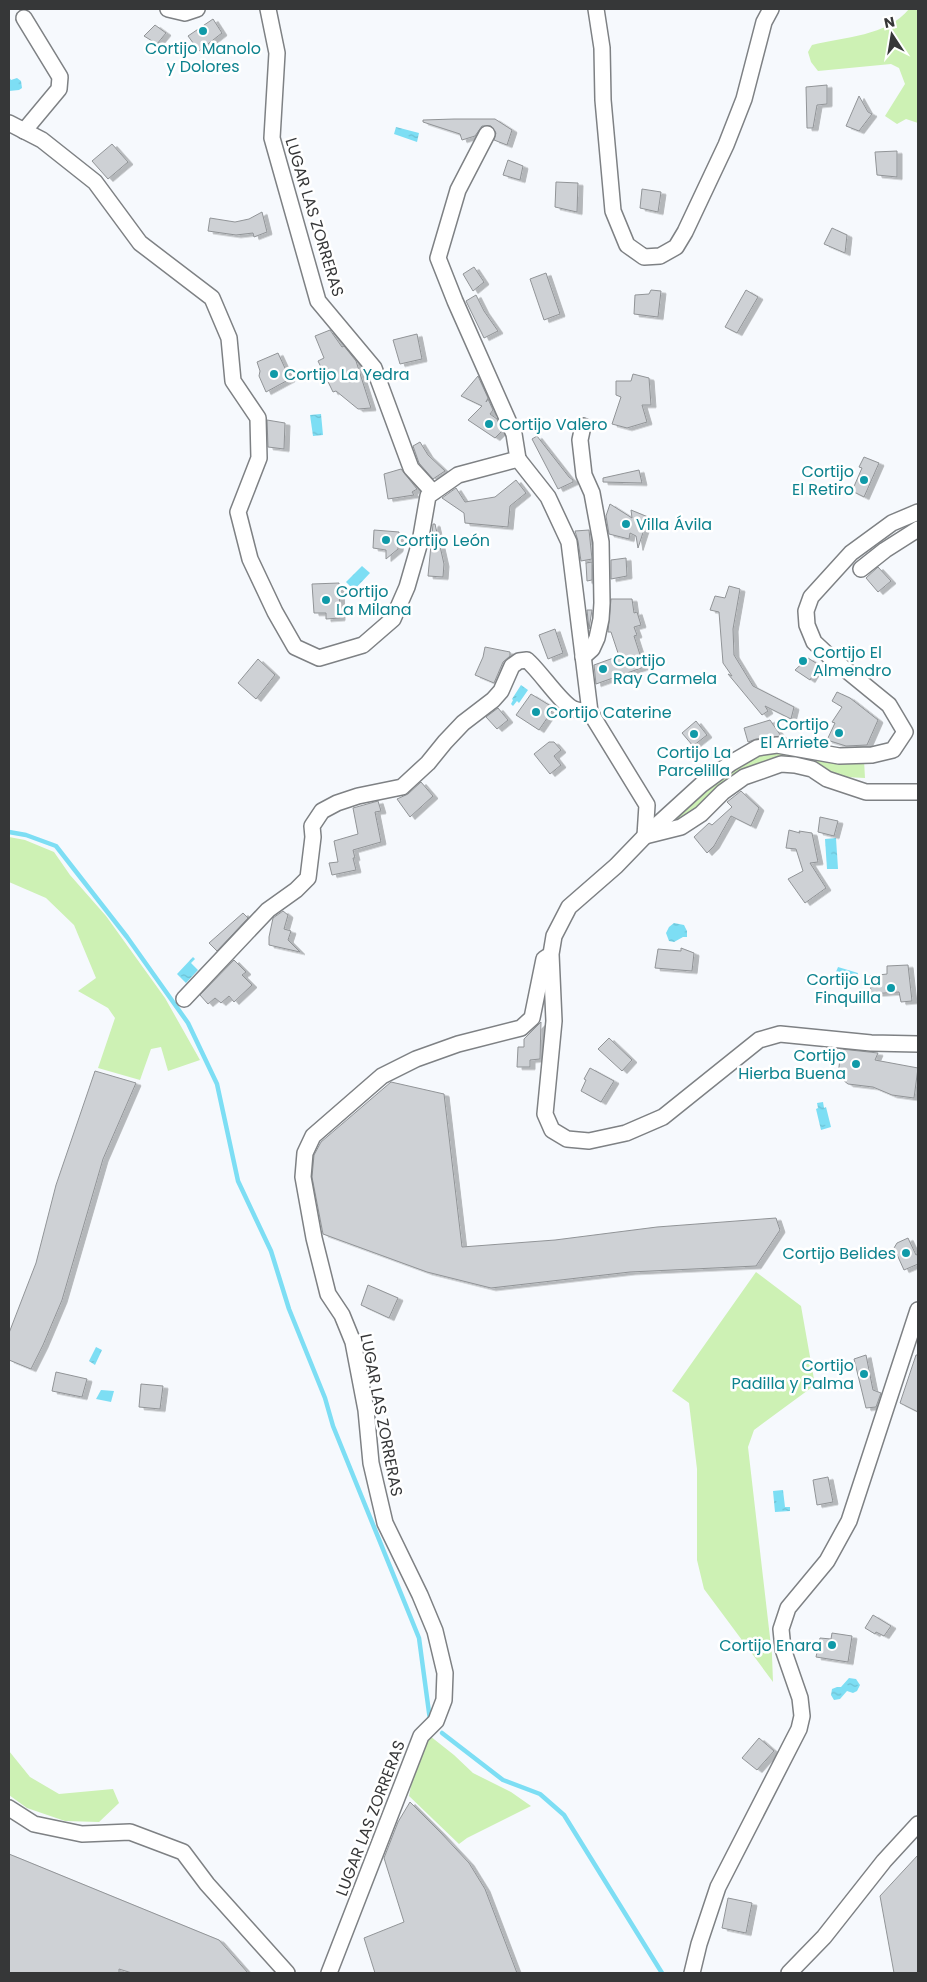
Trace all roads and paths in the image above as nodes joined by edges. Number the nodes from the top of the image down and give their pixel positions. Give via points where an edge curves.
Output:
1 (168, 9) edge
2 (197, 9) edge
3 (268, 9) edge
4 (596, 9) edge
5 (771, 9) edge
6 (24, 18) dead end
7 (9, 123) edge
8 (24, 131) junction
9 (487, 134) dead end
10 (583, 426) dead end
11 (518, 459) junction
12 (433, 492) junction
13 (918, 512) edge
14 (918, 529) edge
15 (861, 568) dead end
16 (584, 657) junction
17 (590, 712) junction
18 (918, 792) edge
19 (644, 836) junction
20 (550, 954) junction
21 (184, 999) dead end
22 (918, 1044) edge
23 (918, 1310) edge
24 (9, 1808) edge
25 (918, 1824) edge
26 (287, 1973) edge
27 (329, 1973) edge
28 (692, 1973) edge
29 (789, 1973) edge

1 - 2 street via 185,14
3 - 12 street, LUGAR LAS ZORRERAS via 277,53 272,138 318,301 374,368 410,468
4 - 5 street via 602,48 613,211 627,246 644,258 660,256 676,247 686,232 744,99 764,22
6 - 8 street via 60,77 59,89
7 - 8 street
8 - 12 street via 42,140 95,182 140,243 212,298 229,338 232,381 258,418 259,458 238,512 240,521 250,559 295,647 319,658 328,656 363,645 393,619 407,587 420,542 428,496
9 - 11 street via 458,190 438,258 514,434
10 - 16 street via 580,440 584,475 592,493 601,542 602,603 597,638
11 - 12 street via 458,475
11 - 16 street via 548,496 569,542
13 - 19 street via 892,523 852,553 811,597 806,611 807,625 814,642 889,705 905,732 893,750 872,755 839,756 777,745 757,748 701,785
14 - 15 street
16 - 17 street
17 - 19 street via 646,806
17 - 21 street via 573,709 536,668 527,660 519,661 512,666 505,685 493,700 445,742 402,787 358,796 322,811 312,826 308,878 268,910
18 - 19 street via 866,792 812,769 781,764 744,777 681,827
19 - 20 street via 616,866 569,907 554,936
20 - 22 street via 554,1021 545,1114 552,1130 567,1140 590,1141 626,1133 663,1117 759,1040 780,1034
20 - 27 street, LUGAR LAS ZORRERAS via 544,959 532,1018 521,1028 449,1047 382,1076 313,1136 305,1153 303,1177 314,1238 328,1294 342,1315 353,1342 385,1523 435,1631 445,1673 444,1700 436,1721 421,1736
23 - 28 street via 849,1521 827,1561 788,1608 781,1629 783,1649 800,1698 802,1716 799,1729 718,1886
24 - 26 street via 34,1824 82,1834 130,1832 183,1852 207,1884
25 - 29 street via 824,1937

